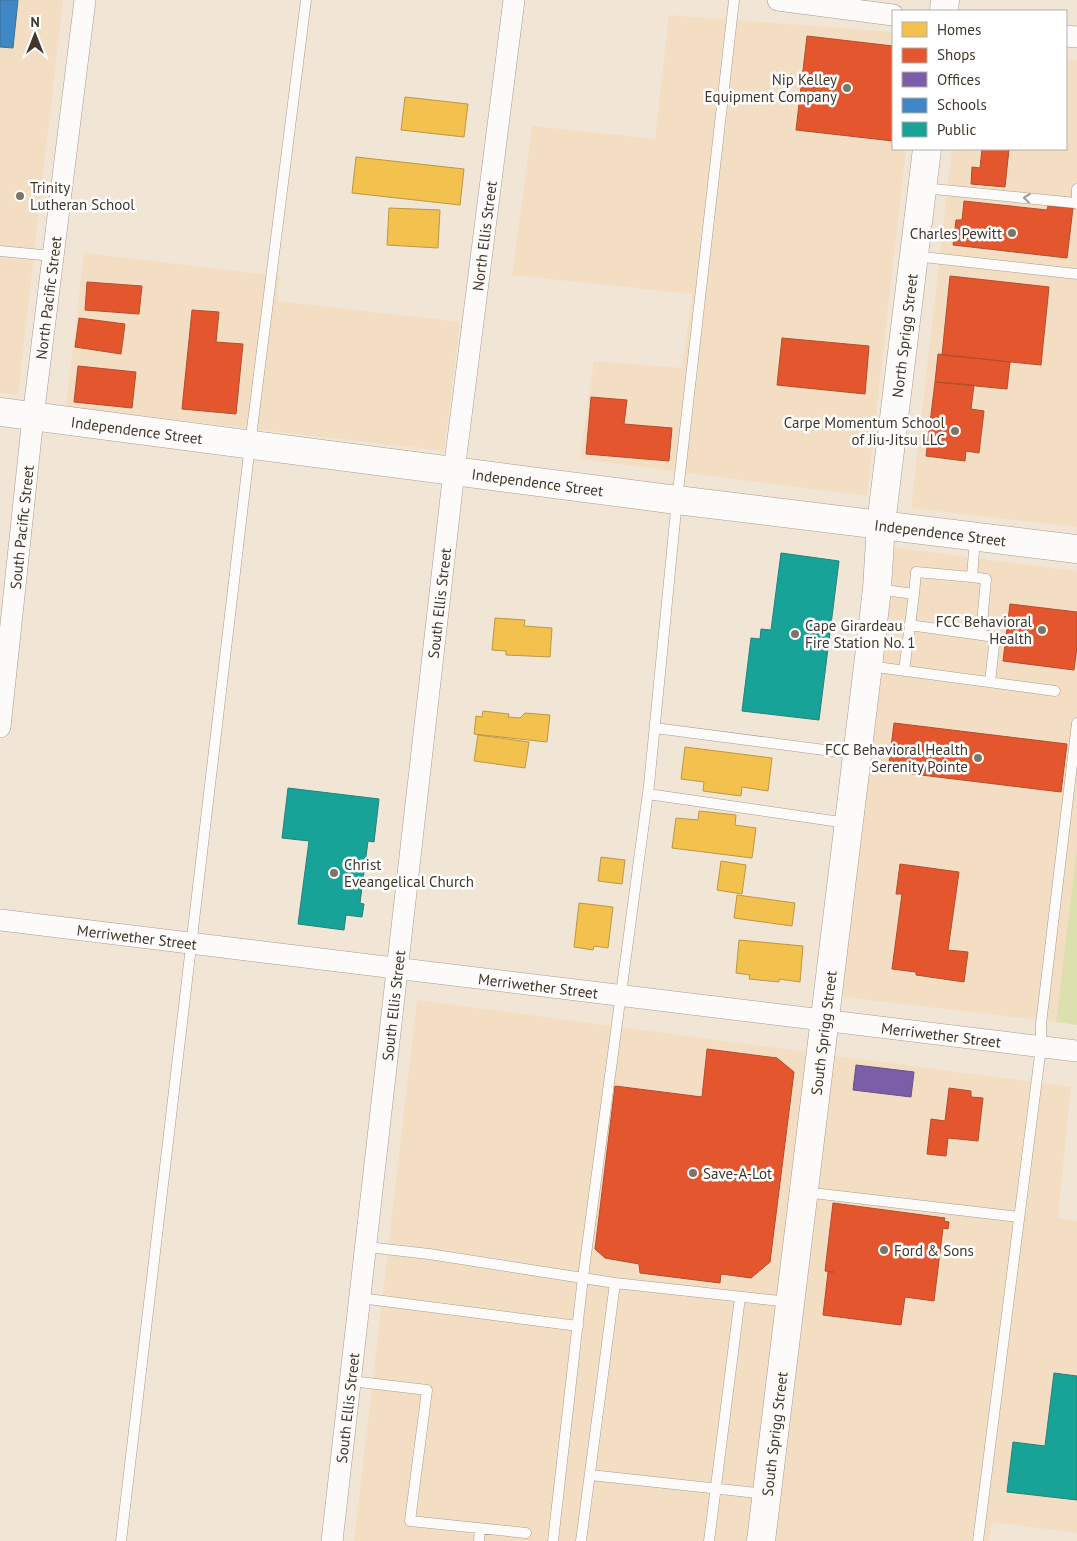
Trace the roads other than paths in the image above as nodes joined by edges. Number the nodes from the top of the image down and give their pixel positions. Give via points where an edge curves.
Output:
1 (84, 0) edge
2 (306, 0) edge
3 (514, 0) edge
4 (734, 0) edge
5 (778, 0) edge
6 (892, 15) edge
7 (927, 150) edge
8 (923, 188) junction
9 (1077, 189) edge
10 (1076, 204) edge
11 (0, 251) edge
12 (53, 256) junction
13 (914, 256) junction
14 (1077, 274) edge
15 (0, 412) edge
16 (33, 417) junction
17 (250, 445) junction
18 (454, 471) junction
19 (677, 500) junction
20 (882, 524) junction
21 (975, 537) junction
22 (1077, 549) edge
23 (972, 577) junction
24 (877, 590) junction
25 (914, 594) junction
26 (909, 625) junction
27 (981, 635) junction
28 (868, 666) junction
29 (904, 671) junction
30 (990, 682) junction
31 (2, 690) edge
32 (1055, 691) dead end
33 (1077, 723) edge
34 (0, 726) edge
35 (655, 728) junction
36 (856, 754) junction
37 (648, 794) junction
38 (848, 823) junction
39 (0, 920) edge
40 (190, 943) junction
41 (398, 968) junction
42 (620, 995) junction
43 (825, 1020) junction
44 (1041, 1046) junction
45 (1077, 1051) edge
46 (804, 1192) junction
47 (1019, 1217) junction
48 (367, 1247) junction
49 (583, 1277) junction
50 (615, 1282) junction
51 (740, 1297) junction
52 (360, 1298) junction
53 (791, 1302) junction
54 (578, 1326) junction
55 (351, 1381) junction
56 (590, 1475) junction
57 (715, 1488) junction
58 (767, 1494) junction
59 (480, 1529) junction
60 (526, 1533) dead end
61 (121, 1541) edge
62 (332, 1541) edge
63 (479, 1541) edge
64 (553, 1541) edge
65 (581, 1541) edge
66 (708, 1541) edge
67 (762, 1541) edge
68 (978, 1541) edge

1 - 12 street, North Pacific Street
2 - 17 lane
3 - 18 street, North Ellis Street
4 - 19 lane
5 - 6 street
7 - 8 main road, North Sprigg Street
10 -> 8 lane
8 - 13 main road, North Sprigg Street
9 - 10 lane
11 - 12 lane
12 - 16 street, North Pacific Street
13 - 14 lane
13 - 20 main road, North Sprigg Street
15 - 16 main road, Independence Street
16 - 17 main road, Independence Street
16 - 31 street, South Pacific Street
17 - 18 main road, Independence Street
17 - 40 lane
18 - 19 main road, Independence Street
18 - 41 street, South Ellis Street
19 - 20 main road, Independence Street
19 - 35 lane
20 - 21 main road, Independence Street
20 - 24 main road, South Sprigg Street
21 - 22 main road, Independence Street
21 - 23 lane
23 - 25 lane via 916,572
23 - 27 lane via 986,579
24 - 25 lane
24 - 28 main road, South Sprigg Street
25 - 26 lane
26 - 27 lane
26 - 29 lane
27 - 30 lane via 996,637
28 - 29 lane
28 - 36 main road, South Sprigg Street
29 - 30 lane
30 - 32 lane
31 - 34 street, South Pacific Street
33 - 44 lane via 1040,1024
35 - 36 lane
35 - 37 lane
36 - 38 main road, South Sprigg Street
37 - 38 lane
37 - 42 lane
38 - 43 main road, South Sprigg Street
39 - 40 street, Merriwether Street
40 - 41 street, Merriwether Street
40 - 61 lane
41 - 42 street, Merriwether Street
41 - 48 street, South Ellis Street
42 - 43 street, Merriwether Street
42 - 49 lane
43 - 44 street, Merriwether Street
43 - 46 main road, South Sprigg Street
44 - 45 street, Merriwether Street
44 - 47 lane
46 - 47 lane
46 - 53 main road, South Sprigg Street
47 - 68 lane
48 - 49 lane
48 - 52 street, South Ellis Street
49 - 50 lane
49 - 54 lane
50 - 51 lane
50 - 56 lane
51 - 53 lane
51 - 57 lane
52 - 54 lane
52 - 55 street, South Ellis Street
53 - 58 main road, South Sprigg Street
54 - 64 lane
55 - 59 lane via 426,1390 410,1521
55 - 62 street, South Ellis Street
56 - 57 lane
56 - 65 lane
57 - 58 lane
57 - 66 lane
58 - 67 main road, South Sprigg Street
59 - 60 lane
59 - 63 lane

